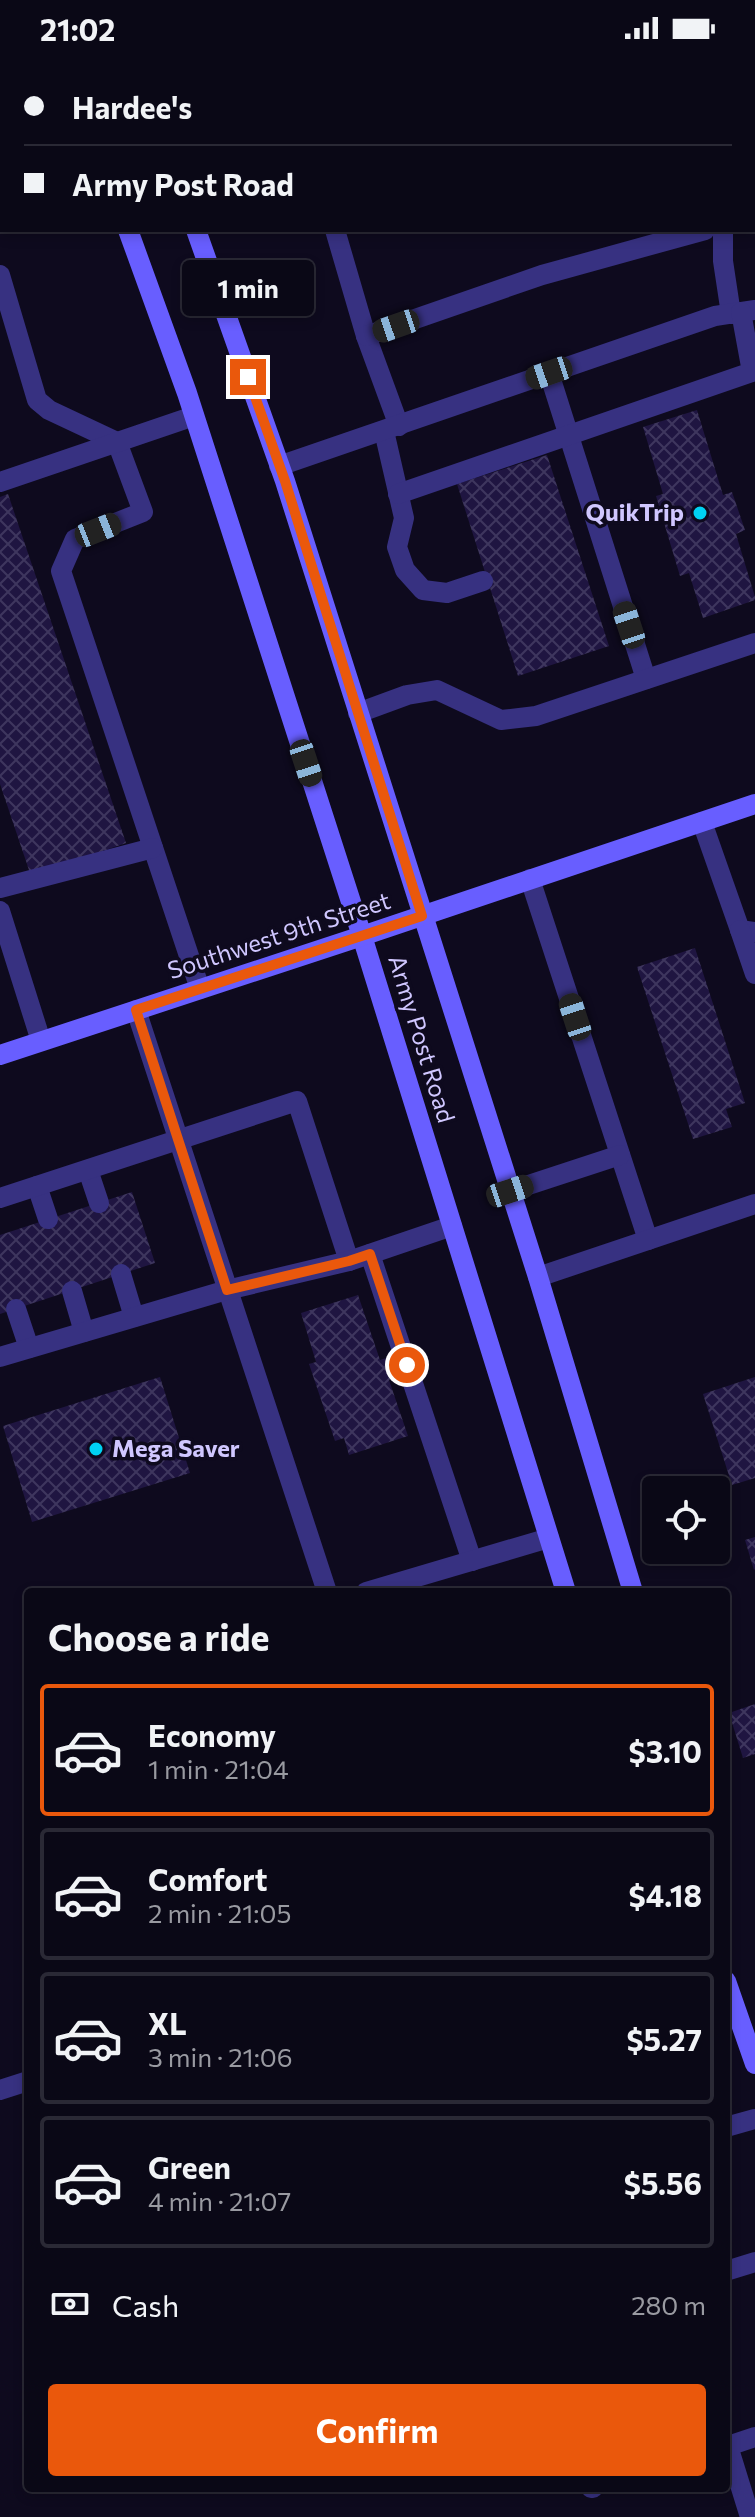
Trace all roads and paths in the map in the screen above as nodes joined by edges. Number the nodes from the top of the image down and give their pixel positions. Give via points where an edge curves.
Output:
1 (129, 232) edge
2 (197, 232) edge
3 (337, 232) edge
4 (698, 232) edge
5 (723, 232) edge
6 (0, 275) edge
7 (742, 312) edge
8 (366, 336) junction
9 (549, 373) junction
10 (194, 416) junction
11 (391, 428) junction
12 (568, 434) junction
13 (117, 442) junction
14 (279, 466) junction
15 (0, 482) edge
16 (398, 494) junction
17 (483, 581) dead end
18 (755, 643) edge
19 (646, 679) junction
20 (358, 713) junction
21 (755, 804) edge
22 (702, 822) junction
23 (153, 848) junction
24 (530, 879) junction
25 (0, 888) edge
26 (0, 911) edge
27 (422, 916) junction
28 (748, 931) edge
29 (362, 936) junction
30 (755, 974) edge
31 (200, 989) junction
32 (136, 1010) junction
33 (41, 1041) junction
34 (0, 1055) edge
35 (179, 1141) junction
36 (620, 1155) junction
37 (88, 1170) junction
38 (37, 1186) junction
39 (510, 1191) junction
40 (0, 1198) edge
41 (99, 1203) dead end
42 (755, 1204) edge
43 (48, 1219) dead end
44 (452, 1226) junction
45 (648, 1240) junction
46 (370, 1254) junction
47 (349, 1261) junction
48 (121, 1274) dead end
49 (538, 1277) junction
50 (227, 1290) junction
51 (72, 1291) dead end
52 (16, 1309) dead end
53 (134, 1317) junction
54 (84, 1332) junction
55 (29, 1348) junction
56 (0, 1357) edge
57 (549, 1538) junction
58 (472, 1561) junction
59 (326, 1588) edge
60 (380, 1588) edge
61 (565, 1588) edge
62 (632, 1588) edge
63 (730, 1992) edge
64 (753, 2054) edge
65 (24, 2082) edge
66 (0, 2090) edge
67 (755, 2119) edge
68 (730, 2126) edge
69 (755, 2262) edge
70 (730, 2270) edge
71 (755, 2437) edge
72 (730, 2446) edge
73 (730, 2456) edge
74 (750, 2517) edge

1 - 10 main road, Army Post Road
2 - 14 main road, Army Post Road
3 - 8 street
4 - 8 street via 542,275
5 - 7 street via 723,261
6 - 13 street via 37,400
7 - 9 street via 715,316
7 - 12 street via 752,372
8 - 11 street
9 - 11 street
9 - 12 street
10 - 13 street
10 - 29 main road, Army Post Road
11 - 14 street
11 - 16 street
12 - 16 street
12 - 19 street
13 - 15 street
13 - 23 street via 143,512 75,539 61,571
14 - 20 main road, Army Post Road
16 - 17 street via 404,518 397,547 405,570 423,590 447,593
18 - 19 street
19 - 20 street via 536,716 501,720 437,690
20 - 27 main road, Army Post Road
21 - 22 main road, Southwest 9th Street
22 - 24 main road, Southwest 9th Street
22 - 28 street
23 - 25 street
23 - 31 street
24 - 27 main road, Southwest 9th Street
24 - 36 street
26 - 33 street
27 - 29 main road, Southwest 9th Street
27 - 39 main road, Army Post Road
28 - 30 street
29 - 31 main road, Southwest 9th Street
29 - 44 main road, Army Post Road
31 - 32 main road, Southwest 9th Street
32 - 33 main road, Southwest 9th Street
32 - 35 street
33 - 34 main road, Southwest 9th Street
35 - 37 street
35 - 47 street via 297,1101
35 - 50 street
36 - 39 street
36 - 45 street
37 - 38 street
37 - 41 street
38 - 40 street
38 - 43 street
39 - 49 main road, Army Post Road
42 - 45 street
44 - 46 street
44 - 57 main road, Army Post Road
45 - 49 street
46 - 47 street
46 - 58 street
47 - 50 street
48 - 53 street
49 - 62 main road, Army Post Road
50 - 53 street
50 - 59 street
51 - 54 street
52 - 55 street
53 - 54 street
54 - 55 street
55 - 56 street
57 - 58 street
57 - 61 main road, Army Post Road
58 - 60 street
63 - 64 main road
65 - 66 street
67 - 68 street
69 - 70 street
71 - 72 street
73 - 74 street

